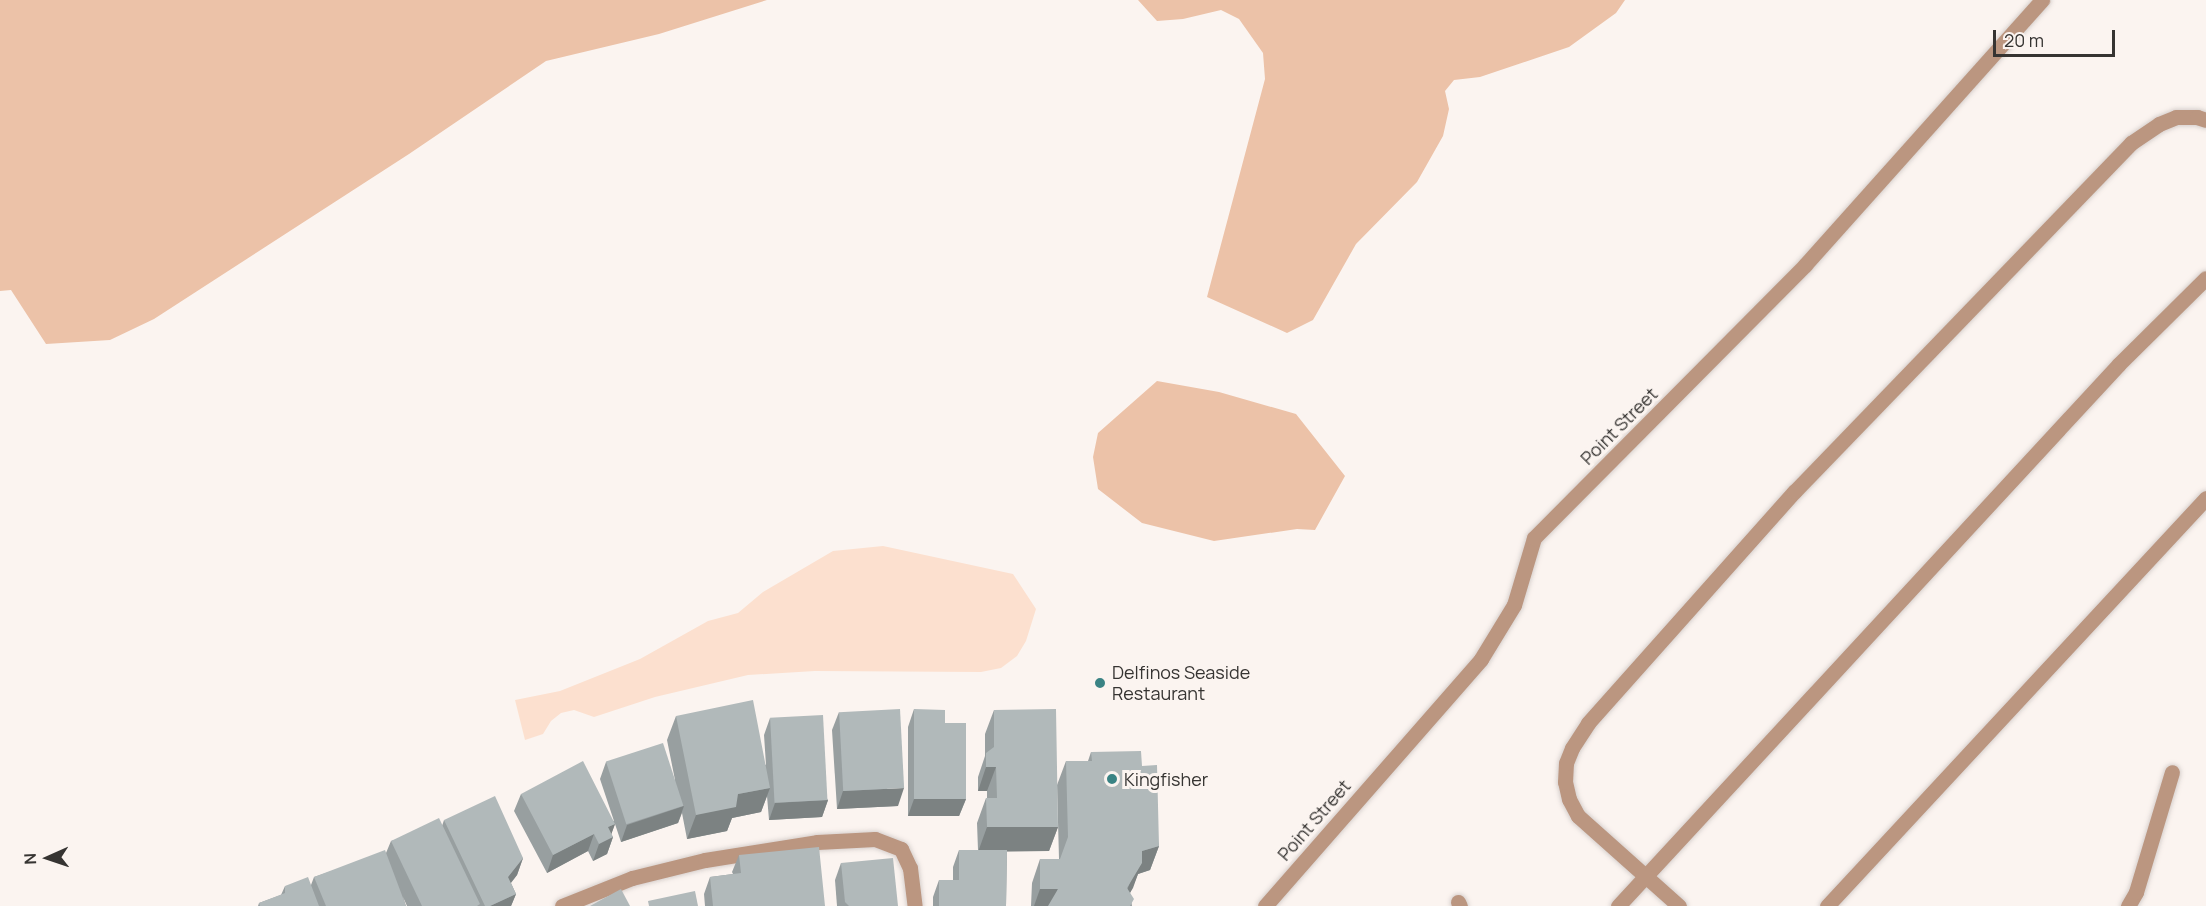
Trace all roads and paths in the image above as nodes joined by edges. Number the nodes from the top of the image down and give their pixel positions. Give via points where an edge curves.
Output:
1 (2042, 0) edge
2 (2206, 120) edge
3 (2206, 278) edge
4 (2206, 498) edge
5 (2172, 772) dead end
6 (1648, 875) junction
7 (1272, 903) edge
8 (561, 906) edge
9 (915, 906) edge
10 (1618, 906) edge
11 (1679, 906) edge
12 (1827, 906) edge
13 (2128, 906) edge

1 - 7 street, Point Street via 1805,265 1534,538 1514,605 1481,659
2 - 6 street via 2176,117 2131,142 1795,491 1588,723 1566,763 1569,800 1578,816
3 - 6 street via 2119,363
4 - 12 street
5 - 13 street via 2136,892
6 - 10 street
6 - 11 street
8 - 9 street via 632,878 705,860 818,842 874,839 901,849 910,868

